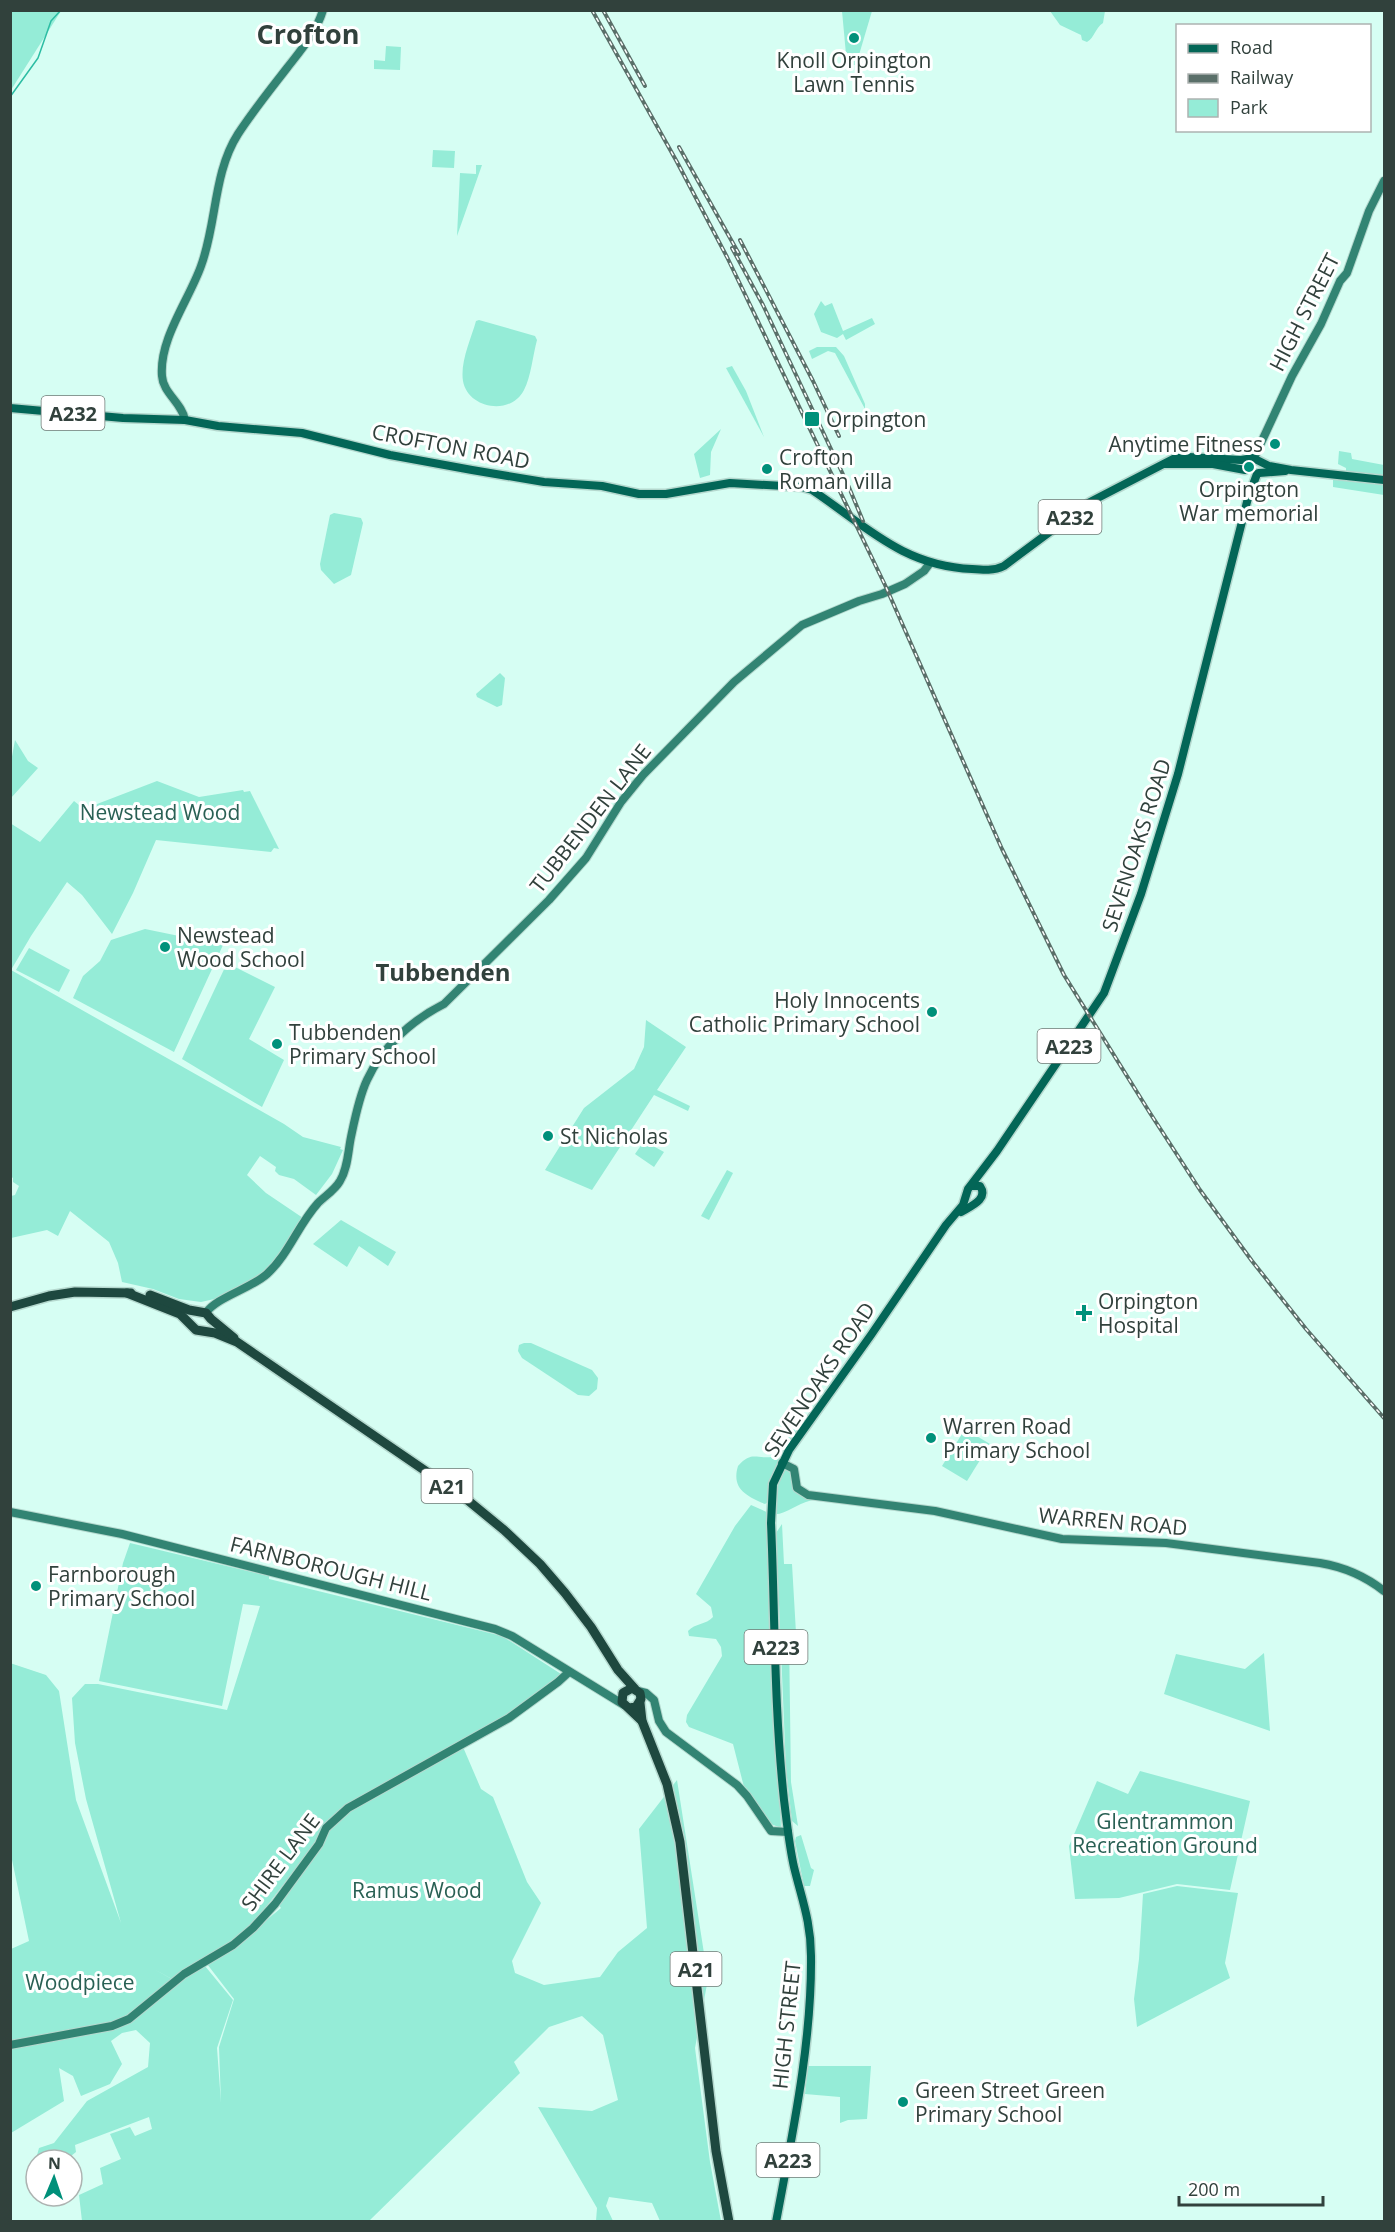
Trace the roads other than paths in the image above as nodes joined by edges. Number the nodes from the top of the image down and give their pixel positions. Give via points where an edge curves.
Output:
1 (323, 10) edge
2 (1384, 181) edge
3 (10, 408) edge
4 (184, 420) junction
5 (1254, 460) junction
6 (1164, 464) junction
7 (1291, 470) junction
8 (1246, 472) junction
9 (1258, 474) junction
10 (1384, 480) edge
11 (1248, 498) junction
12 (930, 563) junction
13 (983, 1171) junction
14 (972, 1185) junction
15 (982, 1188) junction
16 (967, 1195) junction
17 (977, 1202) junction
18 (953, 1217) junction
19 (127, 1293) junction
20 (10, 1307) edge
21 (205, 1315) junction
22 (191, 1323) junction
23 (205, 1330) junction
24 (237, 1342) junction
25 (782, 1463) junction
26 (10, 1512) edge
27 (1384, 1591) edge
28 (618, 1670) junction
29 (568, 1672) junction
30 (641, 1696) junction
31 (624, 1700) junction
32 (642, 1721) junction
33 (788, 1833) junction
34 (10, 2045) edge
35 (729, 2222) edge
36 (776, 2222) edge

1 - 4 street via 312,36 244,124 226,158 203,261 165,346 163,383 182,410
2 - 5 street, HIGH STREET via 1370,207 1347,273 1292,376
3 - 4 main road, CROFTON ROAD / A232
4 - 12 main road, CROFTON ROAD / A232 via 302,433 472,470 639,494 666,494 730,483 802,487 872,533
5 - 6 main road via 1186,457
5 - 7 main road
5 - 8 main road via 1244,465
5 - 9 main road
6 - 8 main road via 1213,464
6 - 12 main road, A232 via 1090,502 998,568 957,568
7 - 9 main road
7 - 10 main road
8 - 9 main road
8 - 11 main road, SEVENOAKS ROAD
9 - 11 main road, SEVENOAKS ROAD
11 - 13 main road, SEVENOAKS ROAD / A223 via 1190,732 1135,911 1100,1000
12 - 21 street, TUBBENDEN LANE via 905,584 798,628 727,689 657,759 621,801 586,858 549,900 444,1004 407,1028 389,1047 368,1078 339,1183 317,1204 267,1274 211,1306
13 - 14 main road, SEVENOAKS ROAD / A223
13 - 15 main road
14 - 15 main road
14 - 16 main road, A223
15 - 17 main road via 983,1196
16 - 17 main road
16 - 18 main road, SEVENOAKS ROAD / A223
17 - 18 main road, SEVENOAKS ROAD / A223
18 - 25 main road, SEVENOAKS ROAD / A223
19 - 20 highway, A21 via 75,1292
19 - 21 highway, A21 via 153,1296
19 - 22 highway, A21 via 169,1309
21 - 22 highway via 192,1317
21 - 23 highway via 210,1326
21 - 24 highway, A21
22 - 23 highway via 196,1330
23 - 24 highway, A21
24 - 28 highway, A21 via 465,1498 504,1530 565,1593
25 - 27 street, WARREN ROAD via 794,1469 796,1488 808,1495 937,1512 1062,1539 1166,1543 1320,1563 1354,1572
25 - 33 main road, SEVENOAKS ROAD / A223 via 772,1488 771,1515 779,1732
26 - 29 street, FARNBOROUGH HILL via 122,1534 469,1622 512,1636
28 - 30 highway, A21
28 - 31 highway, A21
29 - 31 street, FARNBOROUGH HILL
29 - 34 street, SHIRE LANE via 509,1718 348,1808 326,1828 284,1892 253,1928 233,1945 172,1982 129,2019 112,2026
30 - 31 highway via 636,1707
30 - 31 highway via 628,1689
30 - 32 highway, A21
30 - 33 street via 656,1704 661,1725 669,1735 722,1772 771,1831
31 - 32 highway, A21
32 - 35 highway, A21 via 667,1784 680,1842 717,2157
33 - 36 main road, HIGH STREET / A223 via 809,1923 811,1989 791,2144

